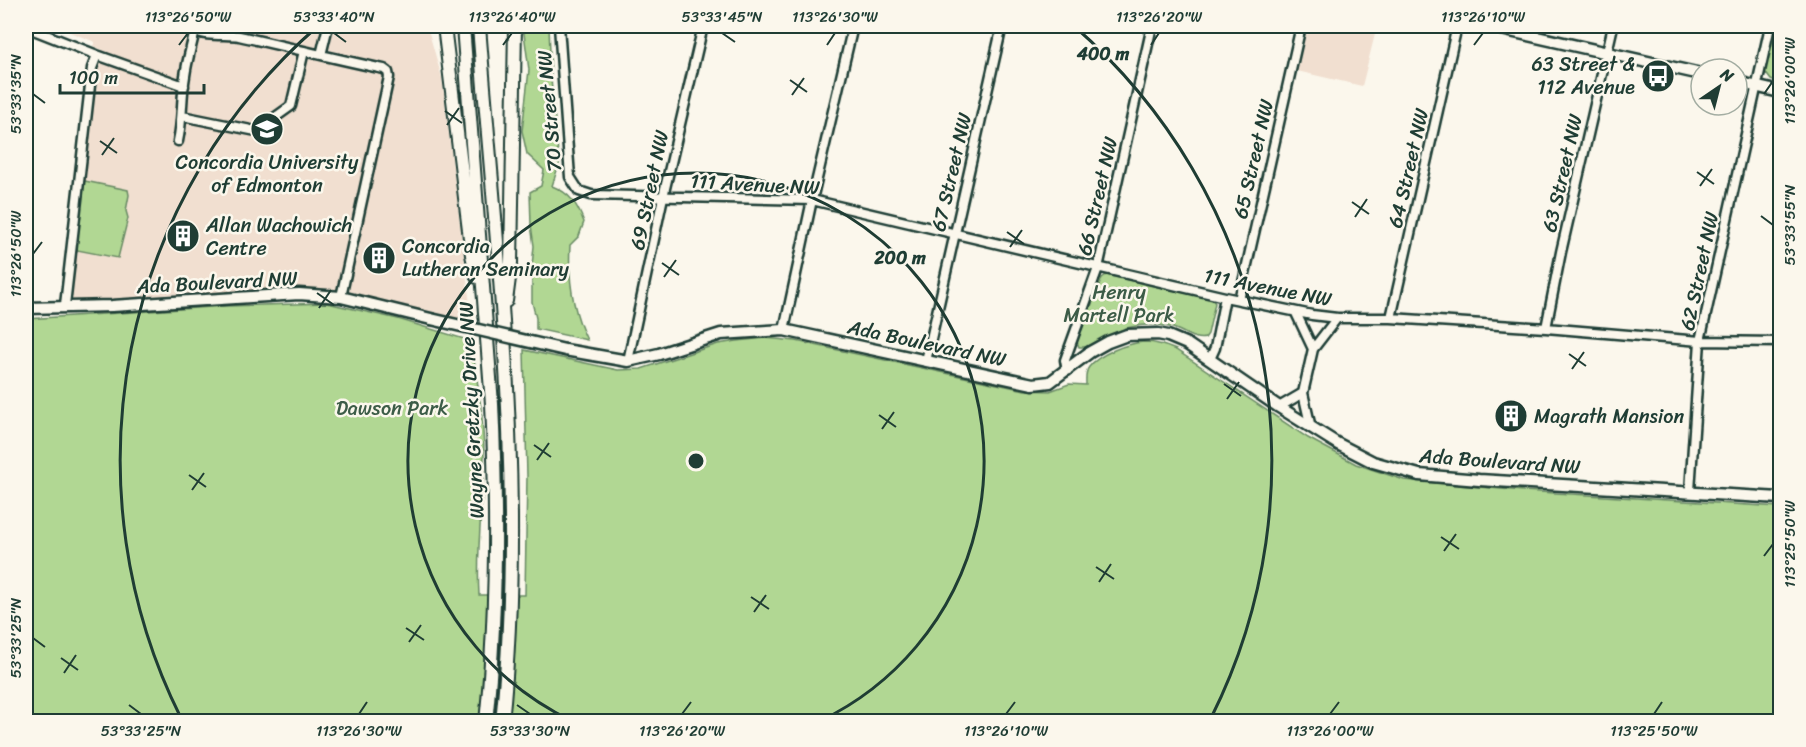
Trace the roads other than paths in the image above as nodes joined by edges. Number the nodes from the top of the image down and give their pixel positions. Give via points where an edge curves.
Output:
1 (328, 26) edge
2 (444, 26) edge
3 (463, 26) edge
4 (479, 26) edge
5 (515, 26) edge
6 (559, 26) edge
7 (703, 26) edge
8 (853, 26) edge
9 (1002, 26) edge
10 (1152, 26) edge
11 (1300, 26) edge
12 (1457, 26) edge
13 (1488, 26) edge
14 (1613, 26) edge
15 (1770, 26) edge
16 (26, 27) edge
17 (194, 28) edge
18 (304, 51) junction
19 (1607, 53) junction
20 (97, 55) junction
21 (321, 55) junction
22 (1689, 71) edge
23 (1749, 85) edge
24 (184, 86) junction
25 (1756, 87) junction
26 (1780, 92) edge
27 (182, 116) junction
28 (178, 141) dead end
29 (579, 191) joint
30 (663, 196) junction
31 (812, 200) junction
32 (954, 234) junction
33 (1098, 268) junction
34 (341, 297) junction
35 (1225, 297) junction
36 (1239, 300) junction
37 (65, 306) junction
38 (26, 308) edge
39 (1296, 313) junction
40 (1337, 318) junction
41 (1391, 318) junction
42 (486, 324) junction
43 (503, 326) junction
44 (1546, 328) junction
45 (784, 330) junction
46 (1700, 340) junction
47 (1780, 342) edge
48 (1313, 349) junction
49 (1210, 359) junction
50 (628, 361) junction
51 (926, 361) junction
52 (1067, 371) junction
53 (1303, 393) junction
54 (1279, 407) junction
55 (1311, 428) junction
56 (1690, 491) junction
57 (1780, 498) edge
58 (486, 722) edge
59 (502, 722) edge

1 - 21 street
2 - 42 main road via 472,255
3 - 42 main road, Wayne Gretzky Drive NW
4 - 43 main road, Wayne Gretzky Drive NW
5 - 43 main road via 511,263
6 - 29 street, 70 Street NW via 570,177
7 - 30 street, 69 Street NW
8 - 31 street
9 - 32 street, 67 Street NW
10 - 33 street, 66 Street NW
11 - 36 street, 65 Street NW
12 - 41 street, 64 Street NW
13 - 19 street
14 - 19 street, 63 Street NW
15 - 25 street, 62 Street NW
16 - 20 street
17 - 18 street via 200,34 226,34
17 - 24 street
18 - 21 street
18 - 27 street via 291,105 256,131
19 - 22 street
19 - 44 street, 63 Street NW
20 - 24 street
20 - 37 street via 92,68
21 - 34 street via 384,69 389,77
23 - 25 street
24 - 27 street
25 - 26 street
25 - 46 street, 62 Street NW
27 - 28 street
29 - 30 street, 111 Avenue NW via 591,195
30 - 31 street, 111 Avenue NW
30 - 50 street, 69 Street NW
31 - 32 street, 111 Avenue NW
31 - 45 street
32 - 33 street, 111 Avenue NW
32 - 51 street, 67 Street NW
33 - 35 street, 111 Avenue NW
33 - 52 street, 66 Street NW via 1065,360
34 - 37 street, Ada Boulevard NW via 299,294
34 - 50 street, Ada Boulevard NW, bridge
35 - 36 street, 111 Avenue NW
35 - 49 street
36 - 39 street, 111 Avenue NW
37 - 38 street, Ada Boulevard NW
39 - 40 street, 111 Avenue NW
39 - 48 street
40 - 41 street, 111 Avenue NW
40 - 48 street
41 - 44 street, 111 Avenue NW
42 - 58 main road, Wayne Gretzky Drive NW via 496,536 495,621
43 - 59 main road, Wayne Gretzky Drive NW via 512,553
44 - 46 street, 111 Avenue NW
45 - 50 street, Ada Boulevard NW via 721,334
45 - 51 street, Ada Boulevard NW
46 - 47 street, 111 Avenue NW
46 - 56 street, 62 Street NW
48 - 53 street
49 - 52 street, Ada Boulevard NW via 1168,336 1137,334 1099,346
49 - 54 street, Ada Boulevard NW
51 - 52 street, Ada Boulevard NW via 1033,384 1050,382
53 - 54 street
53 - 55 street
54 - 55 street, Ada Boulevard NW
55 - 56 street, Ada Boulevard NW via 1373,462 1419,475
56 - 57 street, Ada Boulevard NW

